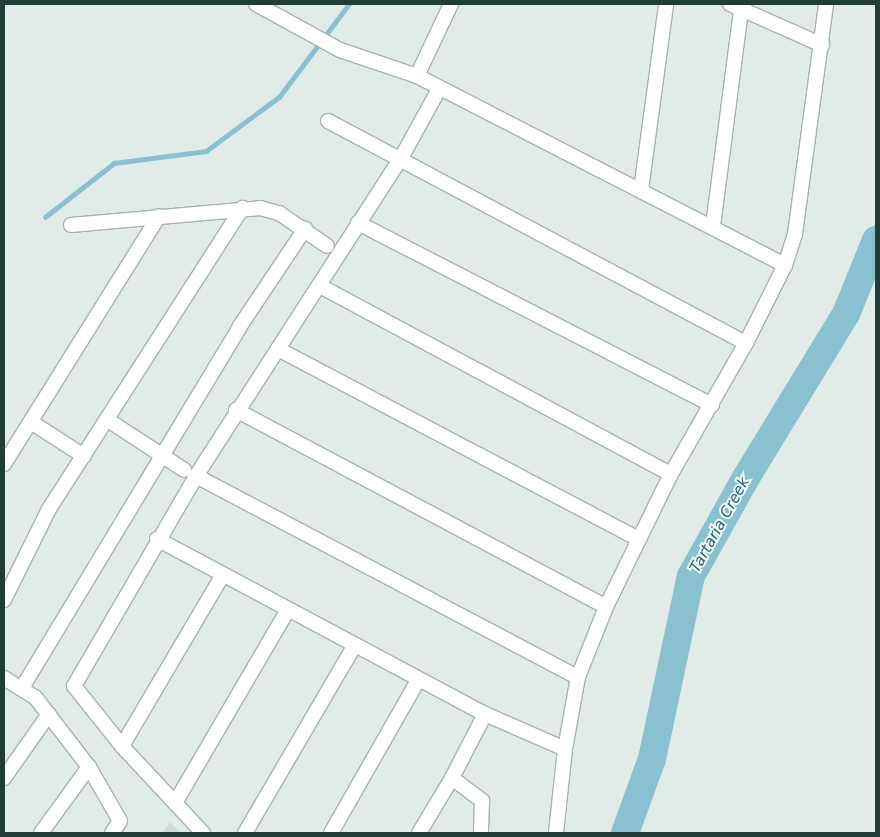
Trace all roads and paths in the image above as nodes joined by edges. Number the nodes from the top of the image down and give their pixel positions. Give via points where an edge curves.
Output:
1 (256, 4) edge
2 (452, 4) edge
3 (666, 4) edge
4 (826, 4) edge
5 (736, 7) edge
6 (822, 45) junction
7 (417, 76) junction
8 (439, 89) junction
9 (328, 122) dead end
10 (400, 160) junction
11 (641, 190) junction
12 (242, 208) junction
13 (159, 216) junction
14 (358, 223) junction
15 (71, 225) dead end
16 (712, 226) junction
17 (305, 230) junction
18 (327, 246) dead end
19 (785, 265) junction
20 (320, 286) junction
21 (746, 343) junction
22 (278, 349) junction
23 (712, 405) junction
24 (236, 410) junction
25 (108, 420) junction
26 (31, 422) junction
27 (162, 455) junction
28 (84, 456) junction
29 (4, 464) edge
30 (190, 473) junction
31 (672, 474) junction
32 (157, 539) junction
33 (639, 539) junction
34 (10, 575) edge
35 (222, 576) junction
36 (4, 600) edge
37 (606, 607) junction
38 (288, 610) junction
39 (355, 645) junction
40 (578, 677) junction
41 (4, 678) edge
42 (419, 679) junction
43 (22, 688) junction
44 (49, 714) junction
45 (485, 714) junction
46 (122, 746) junction
47 (565, 748) junction
48 (89, 767) junction
49 (4, 778) edge
50 (452, 778) junction
51 (175, 803) junction
52 (41, 833) edge
53 (112, 833) edge
54 (203, 833) edge
55 (245, 833) edge
56 (331, 833) edge
57 (419, 833) edge
58 (481, 833) edge
59 (556, 833) edge

1 - 7 street via 340,50
2 - 7 street
3 - 11 street
4 - 6 street
5 - 6 street
5 - 16 street
6 - 19 street via 795,234
7 - 8 street
8 - 10 street
8 - 11 street
9 - 10 street
10 - 14 street
10 - 21 street
11 - 16 street
12 - 13 street
12 - 17 street via 271,210
12 - 25 street
13 - 15 street
13 - 26 street
14 - 20 street
14 - 23 street
16 - 19 street
17 - 18 street
17 - 27 street via 240,326
19 - 21 street
20 - 22 street
20 - 31 street
21 - 23 street
22 - 24 street
22 - 33 street
23 - 31 street
24 - 30 street
24 - 37 street
25 - 27 street
25 - 28 street
26 - 28 street
26 - 29 street
27 - 30 street
27 - 43 street
28 - 34 street
30 - 32 street
30 - 40 street
31 - 33 street
32 - 35 street
32 - 46 street via 74,686
33 - 37 street
34 - 36 street
35 - 38 street
35 - 46 street
37 - 40 street
38 - 39 street
38 - 51 street
39 - 42 street
39 - 55 street
40 - 47 street
41 - 43 street
42 - 45 street
42 - 56 street
43 - 44 street
44 - 48 street
44 - 49 street
45 - 47 street
45 - 50 street
46 - 51 street
47 - 59 street
48 - 52 street
48 - 53 street via 120,821
50 - 57 street
50 - 58 street via 482,801
51 - 54 street

